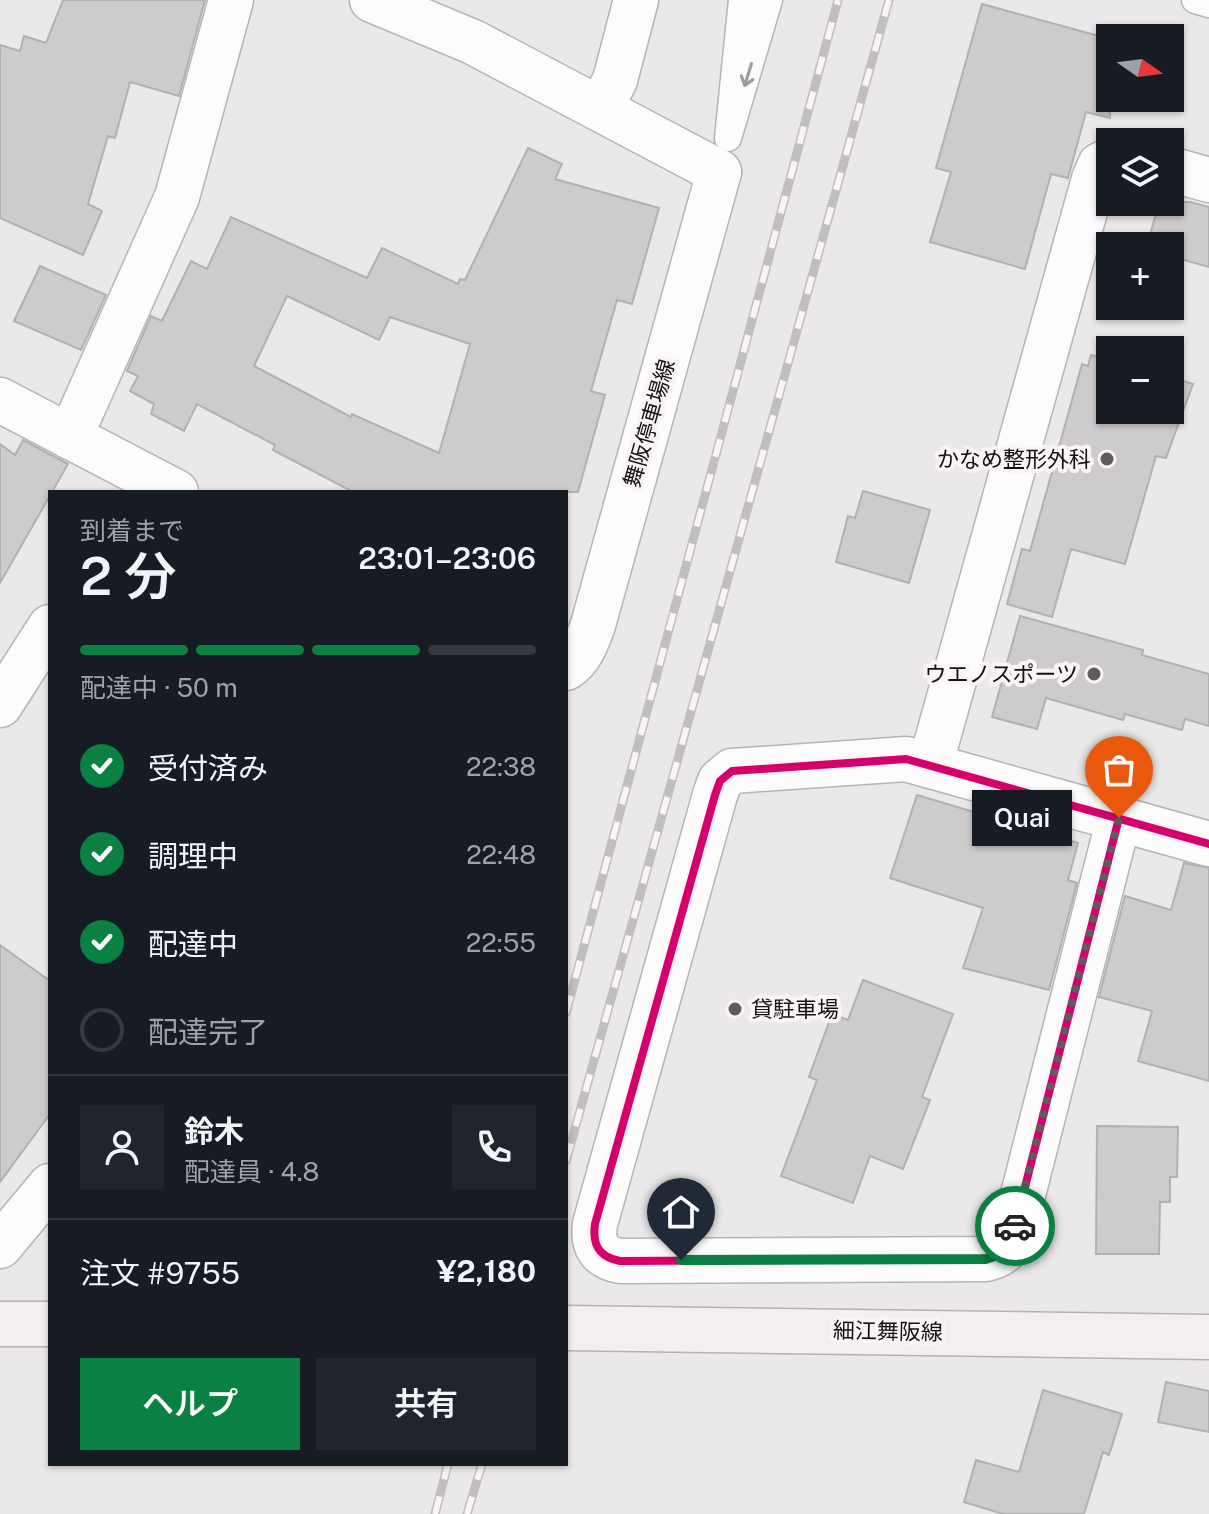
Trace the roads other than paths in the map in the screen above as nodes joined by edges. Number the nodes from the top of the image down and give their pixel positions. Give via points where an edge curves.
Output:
1 (231, 0) edge
2 (372, 0) edge
3 (636, 0) edge
4 (742, 0) edge
5 (769, 0) edge
6 (1195, 0) edge
7 (1209, 4) edge
8 (600, 109) junction
9 (724, 155) junction
10 (1184, 173) edge
11 (1096, 174) edge
12 (1209, 180) edge
13 (0, 400) edge
14 (70, 437) junction
15 (152, 486) edge
16 (48, 630) edge
17 (568, 667) edge
18 (0, 705) edge
19 (930, 766) junction
20 (1119, 818) junction
21 (1209, 844) edge
22 (48, 1188) edge
23 (0, 1246) edge
24 (0, 1324) edge
25 (48, 1324) edge
26 (568, 1328) edge
27 (1209, 1337) edge

1 - 14 street via 177,197
2 - 8 street via 473,42
3 - 8 street via 615,80
4 - 9 lane
5 -> 9 lane
6 - 7 lane
8 - 9 street
9 - 17 street, 舞阪停車場線 via 593,625
10 - 12 street
11 - 19 street
13 - 14 street
14 - 15 street
16 - 18 street
19 - 20 street
19 - 20 street via 906,759 747,767 720,781 595,1224 597,1250 608,1258 999,1256 1013,1234
20 - 21 street
22 - 23 street
24 - 25 main road
26 - 27 main road, 細江舞阪線

